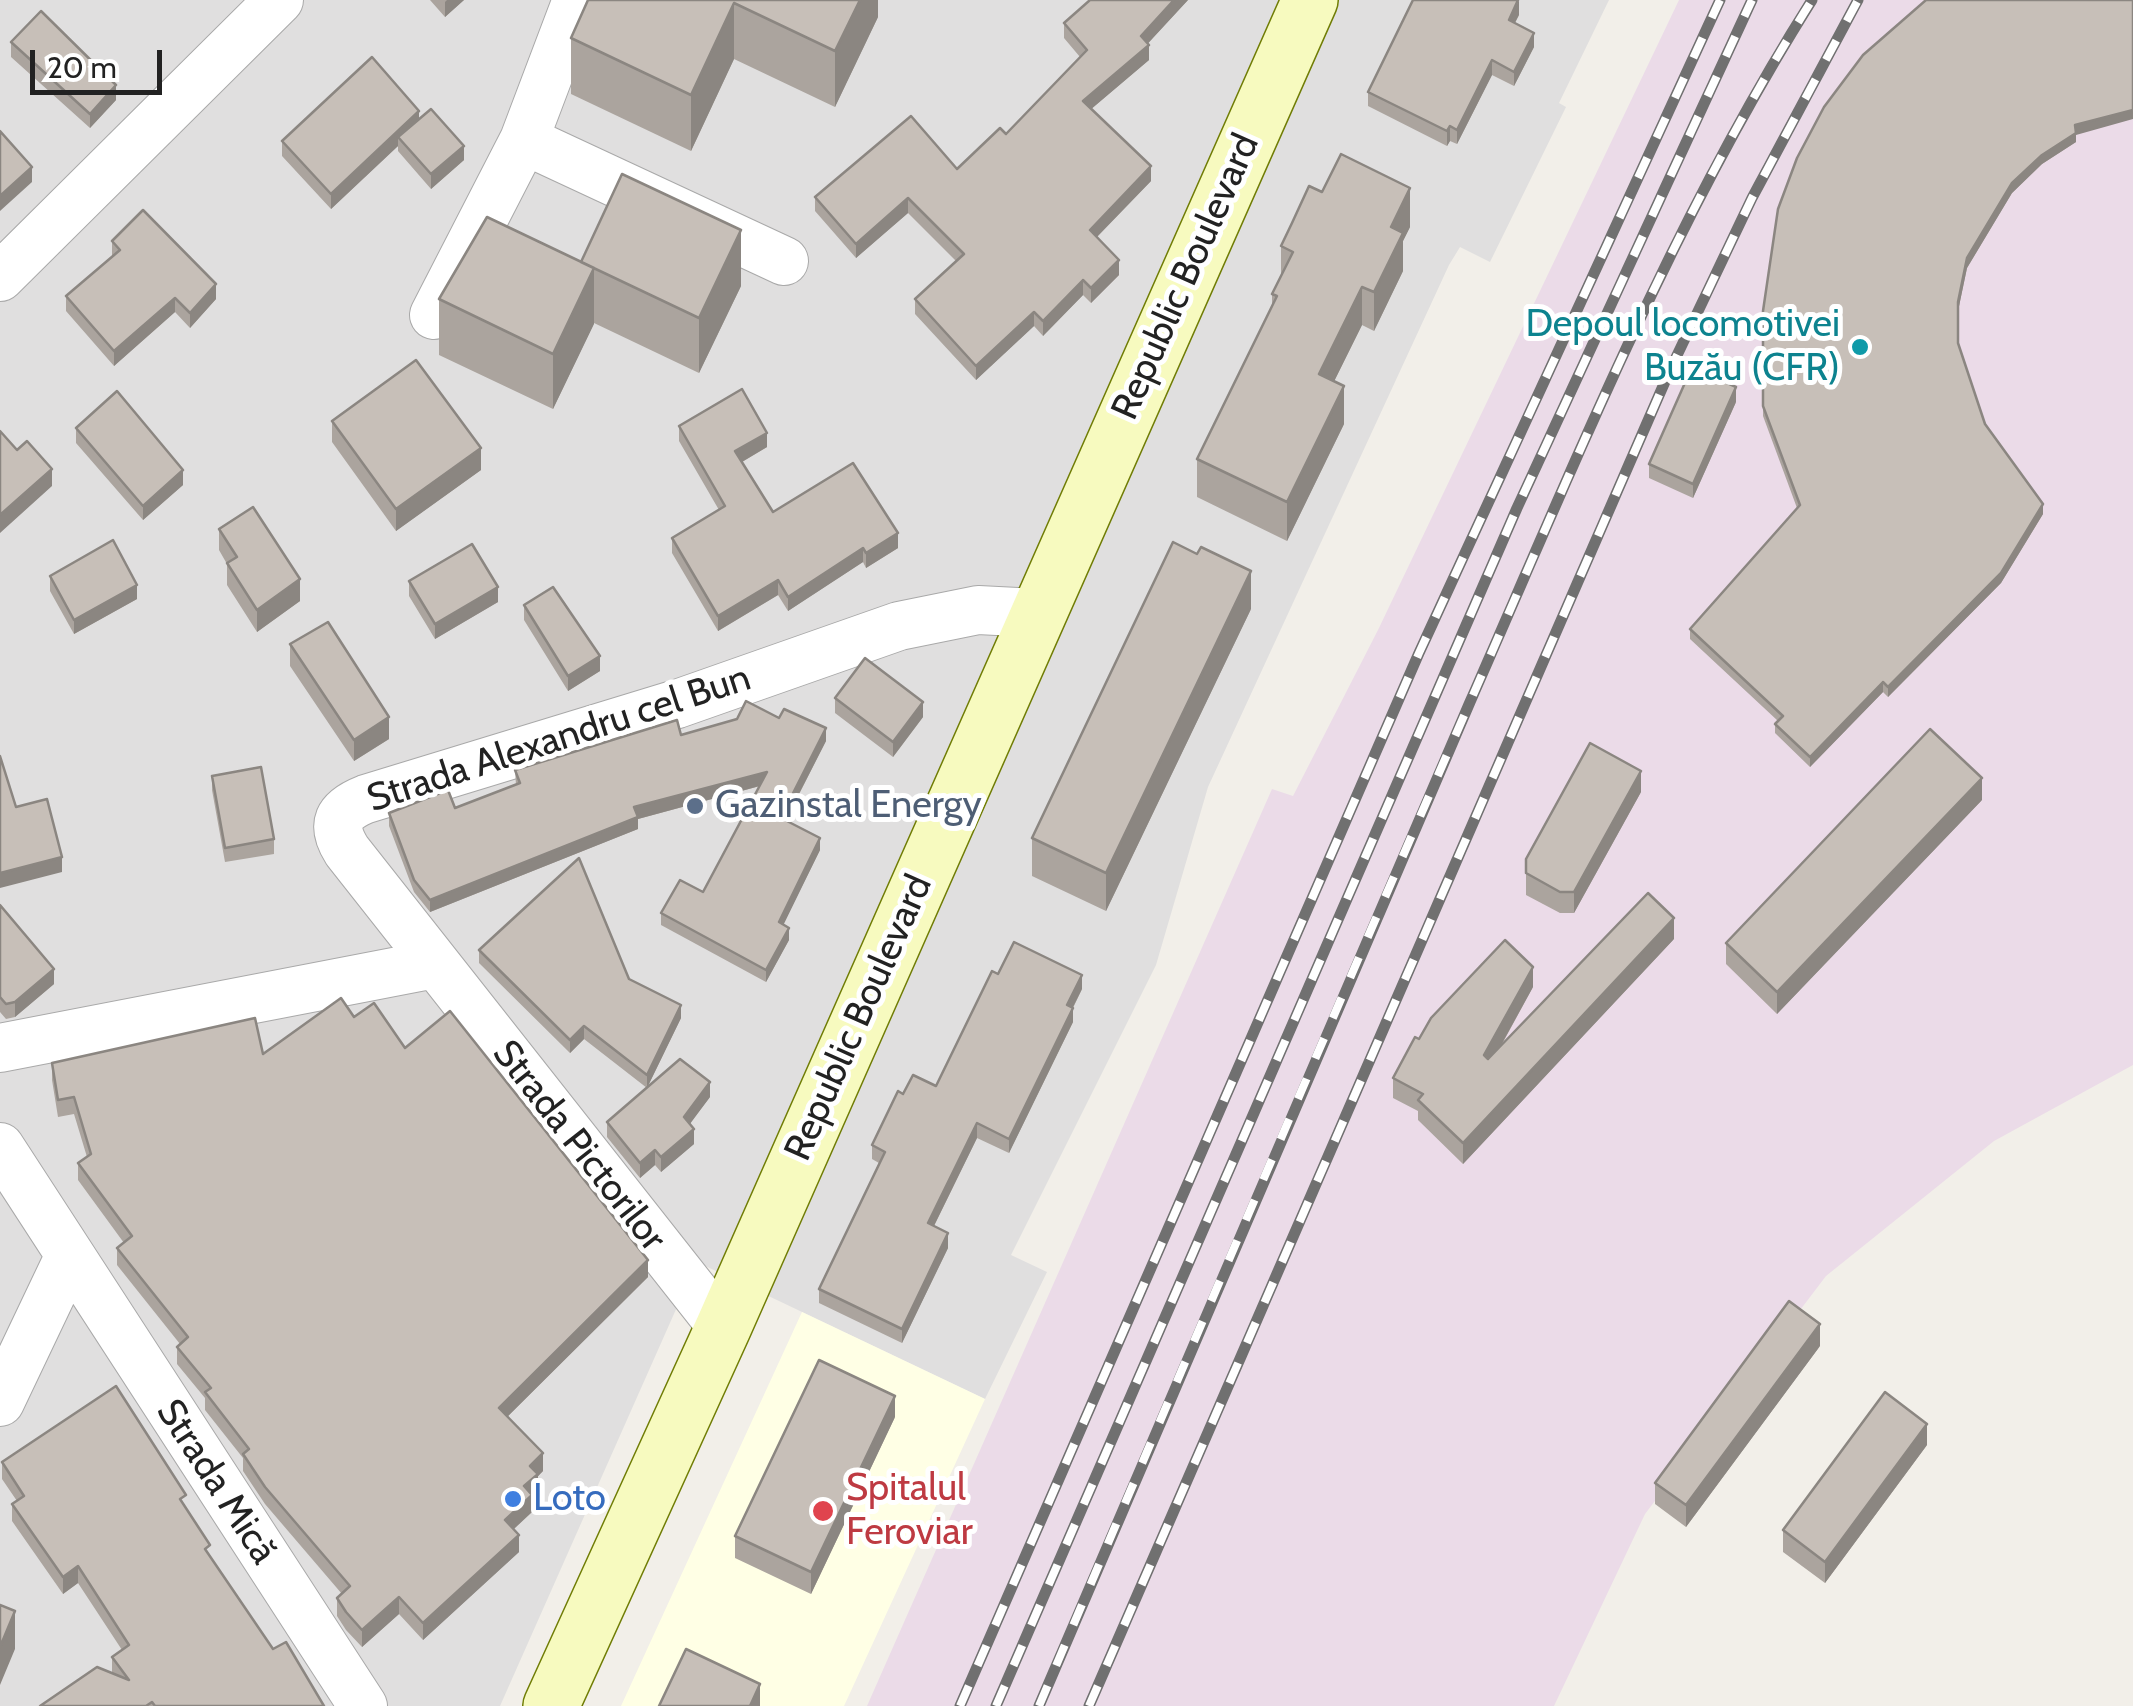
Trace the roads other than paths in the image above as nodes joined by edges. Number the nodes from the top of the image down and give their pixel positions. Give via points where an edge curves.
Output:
1 (278, 0) edge
2 (577, 0) edge
3 (1310, 0) edge
4 (1341, 0) edge
5 (1264, 102) junction
6 (524, 140) junction
7 (784, 260) dead end
8 (0, 277) edge
9 (434, 315) dead end
10 (1037, 614) junction
11 (434, 964) junction
12 (0, 1048) edge
13 (0, 1146) edge
14 (69, 1257) junction
15 (724, 1328) junction
16 (0, 1402) edge
17 (363, 1706) edge
18 (551, 1706) edge

1 - 8 street
2 - 6 street
3 - 5 main road, Republic Boulevard
4 - 5 main road
5 - 10 main road, Republic Boulevard
6 - 7 street
6 - 9 street
10 - 11 street, Strada Alexandru cel Bun via 978,610 899,626 678,704 346,807 336,834
10 - 15 main road, Republic Boulevard
11 - 12 street
11 - 15 street, Strada Pictorilor
13 - 14 street, Strada Mică
14 - 16 street
14 - 17 street, Strada Mică
15 - 18 main road, Republic Boulevard

